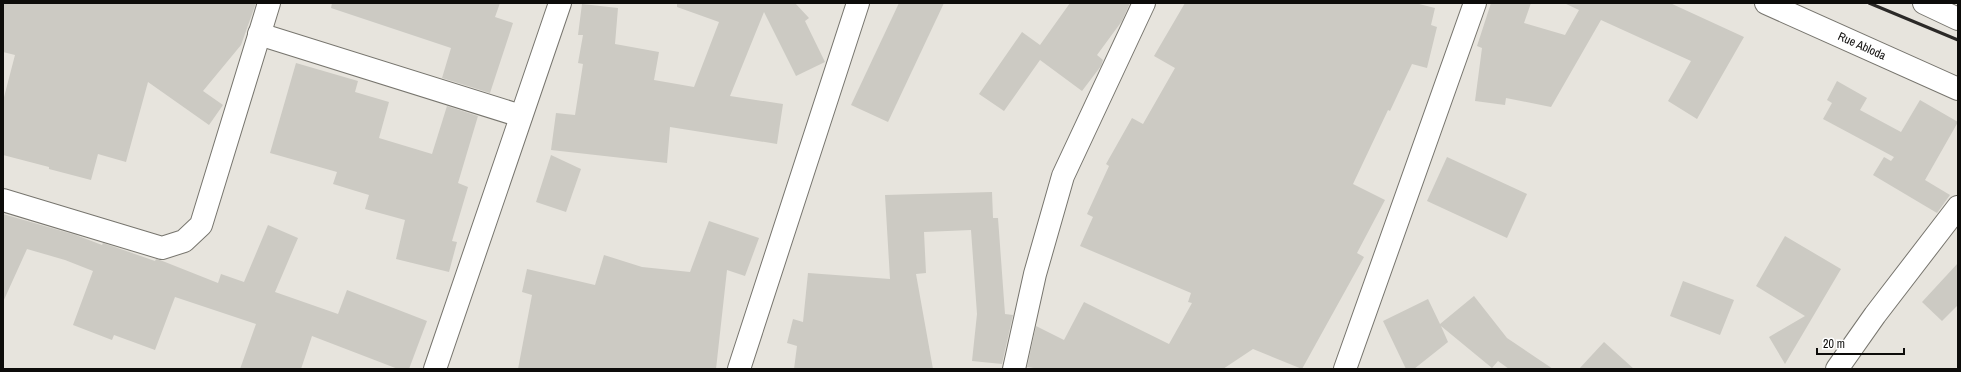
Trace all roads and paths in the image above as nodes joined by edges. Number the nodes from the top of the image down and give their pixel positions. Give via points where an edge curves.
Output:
1 (269, 3) edge
2 (560, 3) edge
3 (858, 3) edge
4 (1144, 3) edge
5 (1475, 3) edge
6 (1766, 3) edge
7 (1924, 3) edge
8 (1958, 19) edge
9 (259, 34) junction
10 (1958, 89) edge
11 (521, 116) junction
12 (3, 200) edge
13 (1958, 208) edge
14 (436, 369) edge
15 (739, 369) edge
16 (1014, 369) edge
17 (1345, 369) edge
18 (1837, 369) edge

1 - 9 street
2 - 11 street
3 - 15 street
4 - 16 street via 1062,176 1035,274
5 - 17 street
6 - 10 street, Rue Abloda
7 - 8 street
9 - 11 street
9 - 12 street via 201,226 184,241 162,248
11 - 14 street
13 - 18 street via 1875,315

